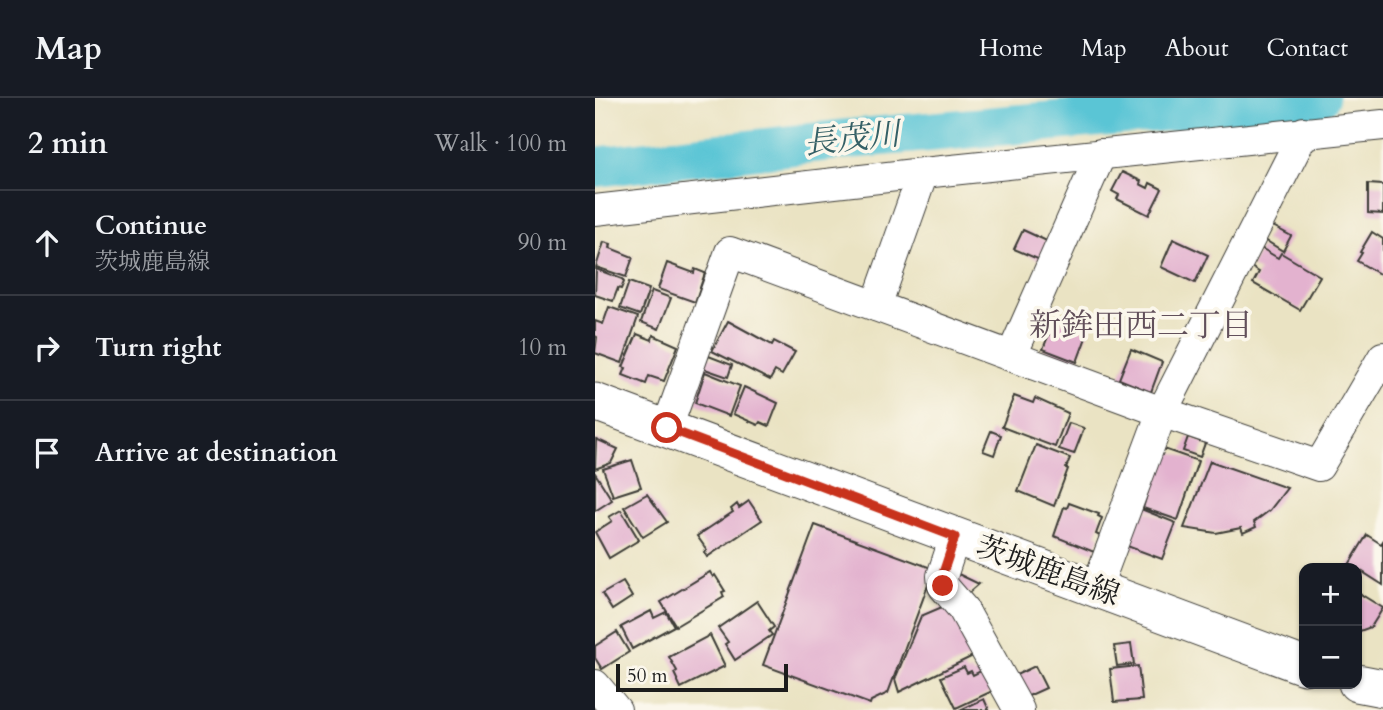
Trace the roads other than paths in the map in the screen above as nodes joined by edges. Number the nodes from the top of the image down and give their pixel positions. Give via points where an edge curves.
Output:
1 (1383, 125) edge
2 (1304, 132) junction
3 (1101, 154) junction
4 (923, 173) junction
5 (595, 210) edge
6 (876, 306) junction
7 (1012, 355) junction
8 (1383, 357) edge
9 (595, 402) edge
10 (1162, 412) junction
11 (667, 428) junction
12 (955, 537) junction
13 (1096, 589) junction
14 (1299, 664) edge
15 (1362, 684) edge
16 (595, 685) edge
17 (1383, 688) edge
18 (616, 710) edge
19 (1019, 710) edge

1 - 2 street
2 - 3 street
2 - 10 street
3 - 4 street
3 - 7 street
4 - 5 street
4 - 6 street
6 - 7 street
6 - 11 street via 730,253
7 - 10 street
8 - 10 street via 1319,466
9 - 11 main road, 茨城鹿島線
10 - 13 street
11 - 12 main road, 茨城鹿島線
12 - 13 main road, 茨城鹿島線
12 - 19 street via 943,586 963,609
13 - 14 main road, 茨城鹿島線
15 - 17 main road
16 - 18 street

